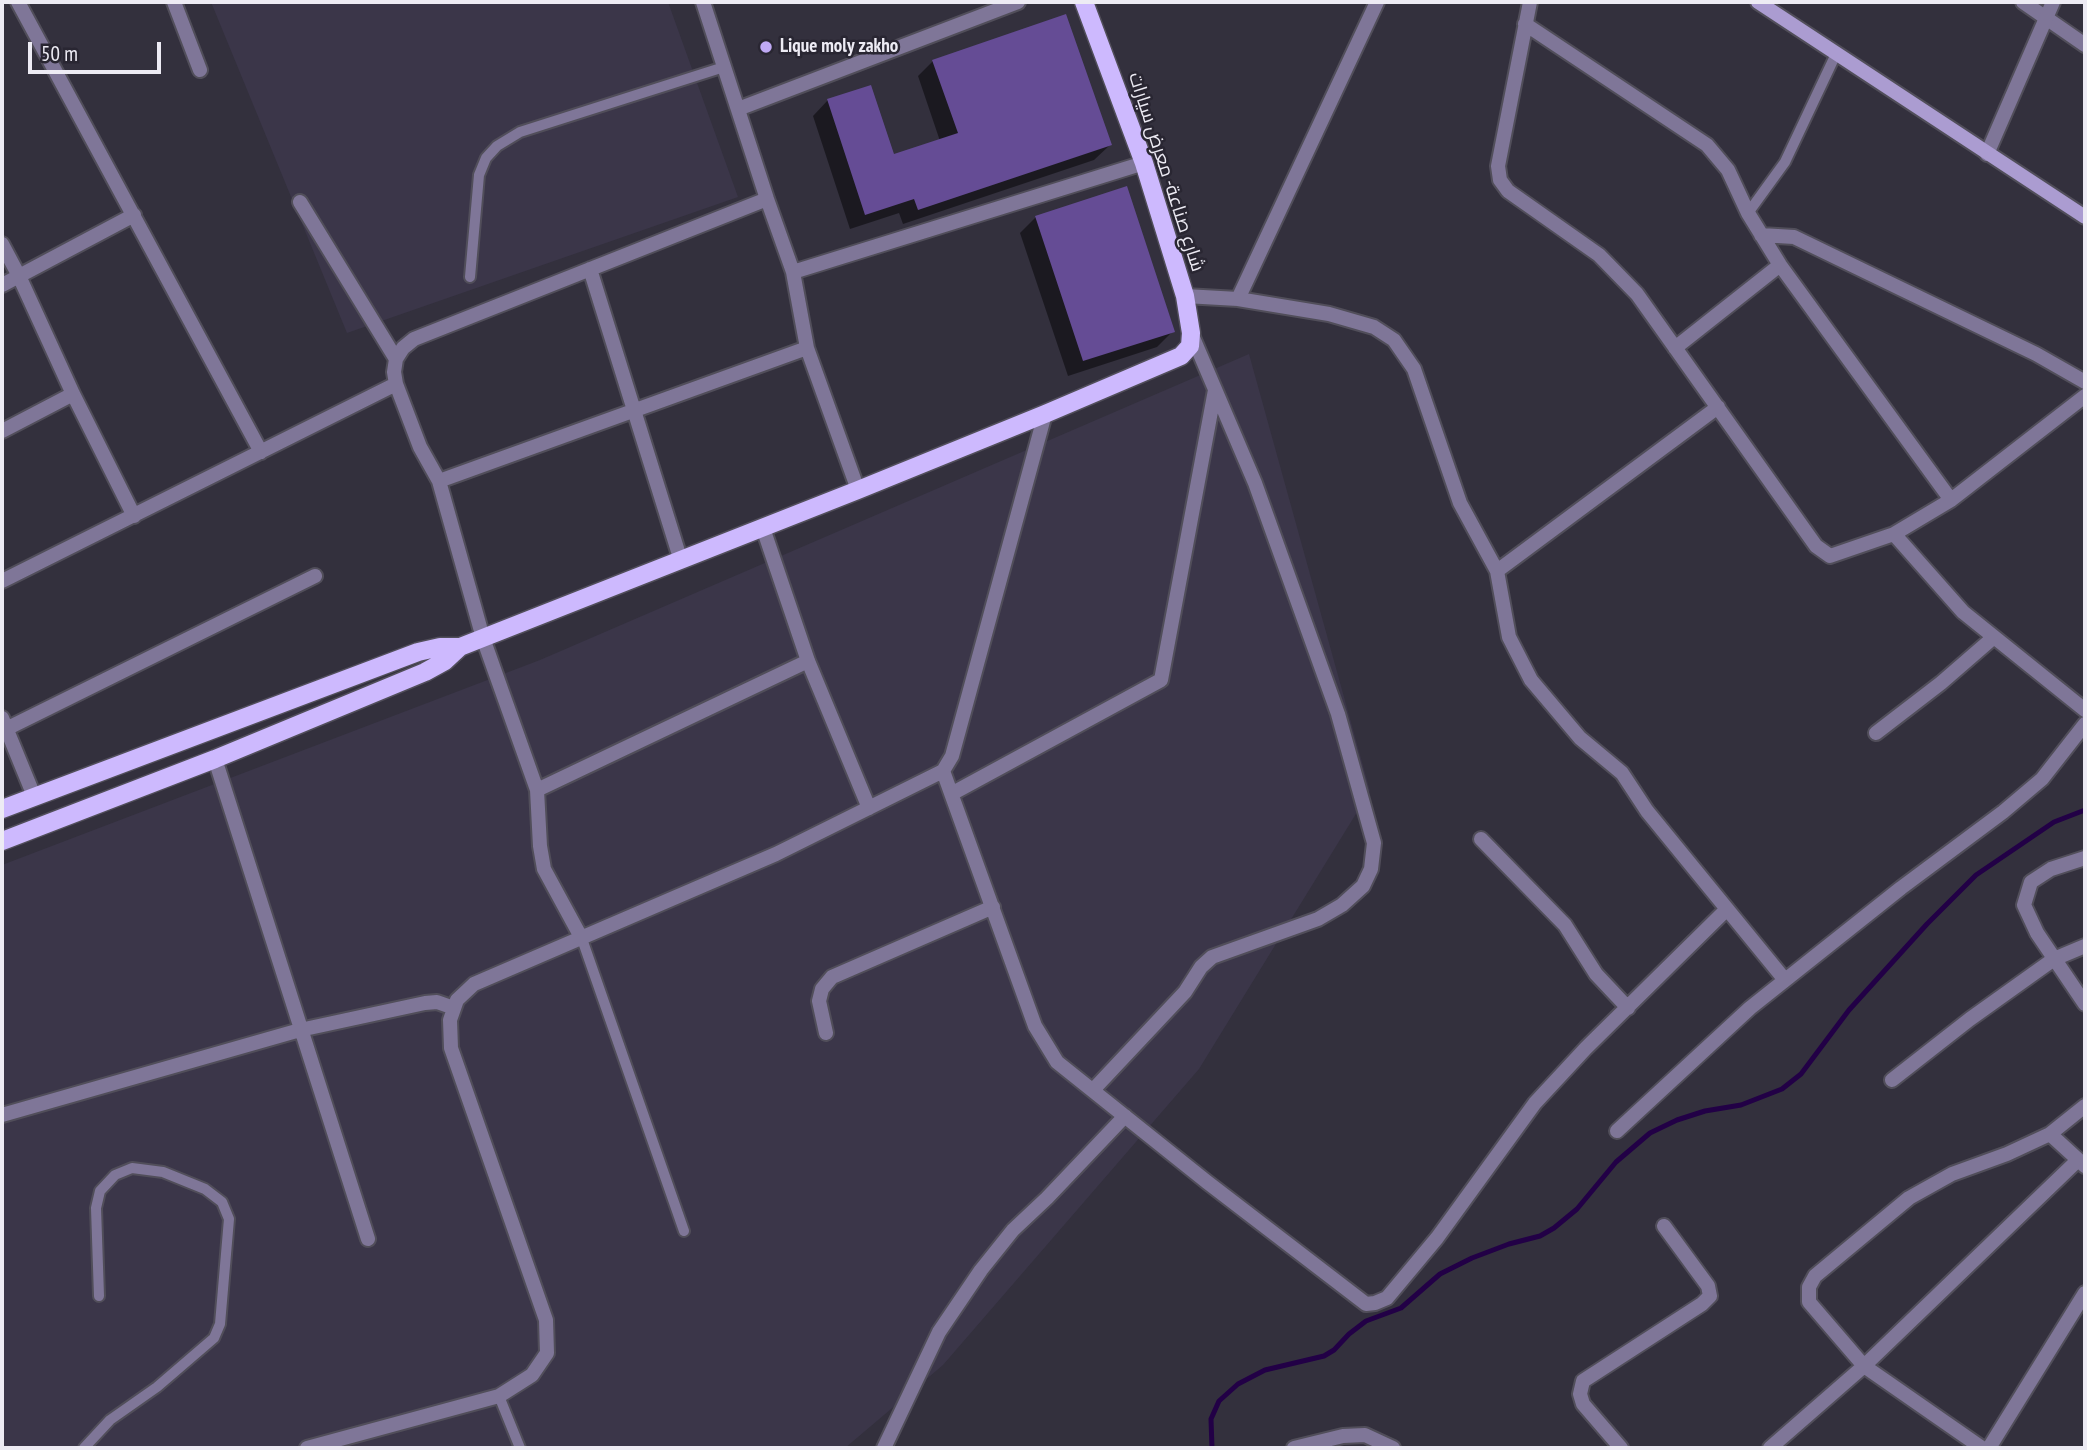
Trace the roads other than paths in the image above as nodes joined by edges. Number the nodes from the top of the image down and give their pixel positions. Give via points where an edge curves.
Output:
1 (19, 2) edge
2 (174, 2) edge
3 (702, 2) edge
4 (1018, 2) edge
5 (1084, 2) edge
6 (1377, 2) edge
7 (1530, 2) edge
8 (1758, 2) edge
9 (2023, 2) edge
10 (2053, 2) edge
11 (984, 8) edge
12 (2047, 18) junction
13 (1525, 24) junction
14 (2085, 45) edge
15 (1836, 54) junction
16 (724, 68) junction
17 (201, 70) dead end
18 (738, 109) junction
19 (1987, 154) junction
20 (1144, 163) junction
21 (767, 199) junction
22 (300, 202) dead end
23 (1748, 213) junction
24 (134, 215) junction
25 (2085, 217) edge
26 (1761, 235) junction
27 (2, 244) edge
28 (1780, 265) junction
29 (590, 269) junction
30 (793, 272) junction
31 (19, 276) junction
32 (470, 277) dead end
33 (2, 285) edge
34 (1185, 296) junction
35 (1238, 299) junction
36 (1191, 333) junction
37 (807, 348) junction
38 (1675, 348) junction
39 (396, 359) junction
40 (2085, 382) edge
41 (396, 384) junction
42 (1215, 390) junction
43 (73, 394) junction
44 (2085, 396) edge
45 (1718, 407) junction
46 (635, 412) junction
47 (1045, 414) junction
48 (2, 431) edge
49 (261, 452) junction
50 (439, 481) junction
51 (858, 490) junction
52 (1951, 500) junction
53 (134, 516) junction
54 (763, 528) junction
55 (1894, 534) junction
56 (681, 561) junction
57 (1497, 571) junction
58 (315, 576) dead end
59 (2, 581) edge
60 (1994, 637) junction
61 (483, 638) junction
62 (460, 647) junction
63 (808, 661) junction
64 (2085, 710) edge
65 (4, 723) edge
66 (2085, 724) edge
67 (1876, 733) dead end
68 (215, 759) junction
69 (943, 771) junction
70 (537, 790) junction
71 (953, 793) junction
72 (34, 796) junction
73 (869, 808) junction
74 (2, 809) edge
75 (1481, 839) dead end
76 (2, 841) edge
77 (2085, 858) edge
78 (993, 907) junction
79 (1727, 909) junction
80 (582, 939) junction
81 (2085, 946) edge
82 (2054, 959) junction
83 (1785, 980) junction
84 (2085, 1004) edge
85 (1628, 1007) junction
86 (454, 1008) junction
87 (300, 1030) junction
88 (826, 1033) dead end
89 (1892, 1080) dead end
90 (1093, 1090) junction
91 (2085, 1107) edge
92 (2, 1115) edge
93 (1125, 1116) junction
94 (1617, 1131) dead end
95 (2050, 1134) junction
96 (2082, 1163) edge
97 (1664, 1226) dead end
98 (684, 1231) dead end
99 (368, 1239) dead end
100 (2085, 1293) edge
101 (99, 1296) dead end
102 (1864, 1366) junction
103 (499, 1396) junction
104 (84, 1448) edge
105 (307, 1448) edge
106 (520, 1448) edge
107 (884, 1448) edge
108 (1294, 1448) edge
109 (1393, 1448) edge
110 (1621, 1448) edge
111 (1770, 1448) edge
112 (1982, 1448) edge
113 (1989, 1448) edge

1 - 24 street
2 - 17 street
3 - 16 street
4 - 11 street
5 - 20 main road, شارع صناعة- معرض سيارات
6 - 35 street
7 - 13 street
8 - 15 main road
9 - 12 street
10 - 12 street
11 - 18 street
12 - 14 street
12 - 19 street
13 - 23 street via 1707,145 1728,170
13 - 38 street via 1498,166 1500,180 1508,191 1599,255 1637,294
15 - 19 main road
15 - 23 lane via 1785,162
16 - 18 street
16 - 32 lane via 520,132 498,146 479,175
18 - 21 street
19 - 25 main road
20 - 30 street
20 - 34 main road, شارع صناعة- معرض سيارات
21 - 29 street
21 - 30 street
22 - 39 street
23 - 26 street
24 - 31 street
24 - 49 street
26 - 28 street
26 - 40 street via 1794,237
27 - 31 street
28 - 38 street
28 - 52 street
29 - 39 street via 414,339
29 - 46 street
30 - 37 street
31 - 33 street
31 - 43 street
34 - 35 street
34 - 36 main road, شارع صناعة- معرض سيارات
35 - 57 street via 1329,314 1374,327 1394,340 1414,369 1460,503
36 - 42 street
36 - 47 main road via 1190,346 1181,356
37 - 46 street
37 - 51 street
38 - 45 street
39 - 41 street
41 - 49 street
41 - 50 street via 412,429
42 - 71 street via 1161,680
42 - 90 street via 1255,483 1338,714 1374,843 1371,869 1363,886 1318,919 1212,957
43 - 48 street
43 - 53 street
44 - 52 street
45 - 55 street via 1816,546 1830,556
45 - 57 street
46 - 50 street
46 - 56 street
47 - 51 main road
47 - 69 street via 952,755
49 - 53 street
50 - 61 street
51 - 54 main road
52 - 55 street
53 - 59 street
54 - 56 main road
54 - 63 street
55 - 60 street via 1963,612
56 - 61 main road
57 - 79 street via 1509,637 1531,680 1580,738 1622,773
58 - 65 street
60 - 64 street
60 - 67 street
61 - 62 main road
61 - 70 street
62 - 68 main road via 425,671
62 - 72 main road via 428,649
63 - 70 street
63 - 73 street
65 - 72 street
66 - 83 street via 2023,796
68 - 76 main road
68 - 87 street
69 - 71 street
69 - 73 street
70 - 80 street via 544,869
71 - 78 street
72 - 74 main road
73 - 80 street
75 - 85 street via 1565,925 1596,974
77 - 82 street via 2031,882 2024,905
78 - 88 street via 832,977 818,1001
78 - 90 street via 1035,1026 1057,1062
79 - 83 street
79 - 85 street
80 - 86 street via 474,984
80 - 98 lane
81 - 82 street
82 - 84 street
82 - 89 street
83 - 94 street
85 - 93 street via 1535,1103 1437,1238 1387,1298 1375,1303 1366,1304
86 - 87 street via 425,1003
86 - 103 street via 451,1048 546,1320 547,1353 532,1375
87 - 92 street
87 - 99 street
90 - 93 street
91 - 95 street
93 - 107 street via 1013,1230 981,1270 939,1332
95 - 96 street
95 - 102 street via 1952,1174 1909,1198 1815,1276 1809,1303
96 - 102 street
97 - 110 street via 1708,1286 1710,1296 1583,1381 1583,1404
100 - 113 street
101 - 104 lane via 96,1208 100,1191 115,1175 132,1168 163,1172 205,1189 222,1202 229,1219 215,1338 110,1420
102 - 111 street
102 - 112 street
103 - 105 street
103 - 106 lane
108 - 109 street via 1365,1435

